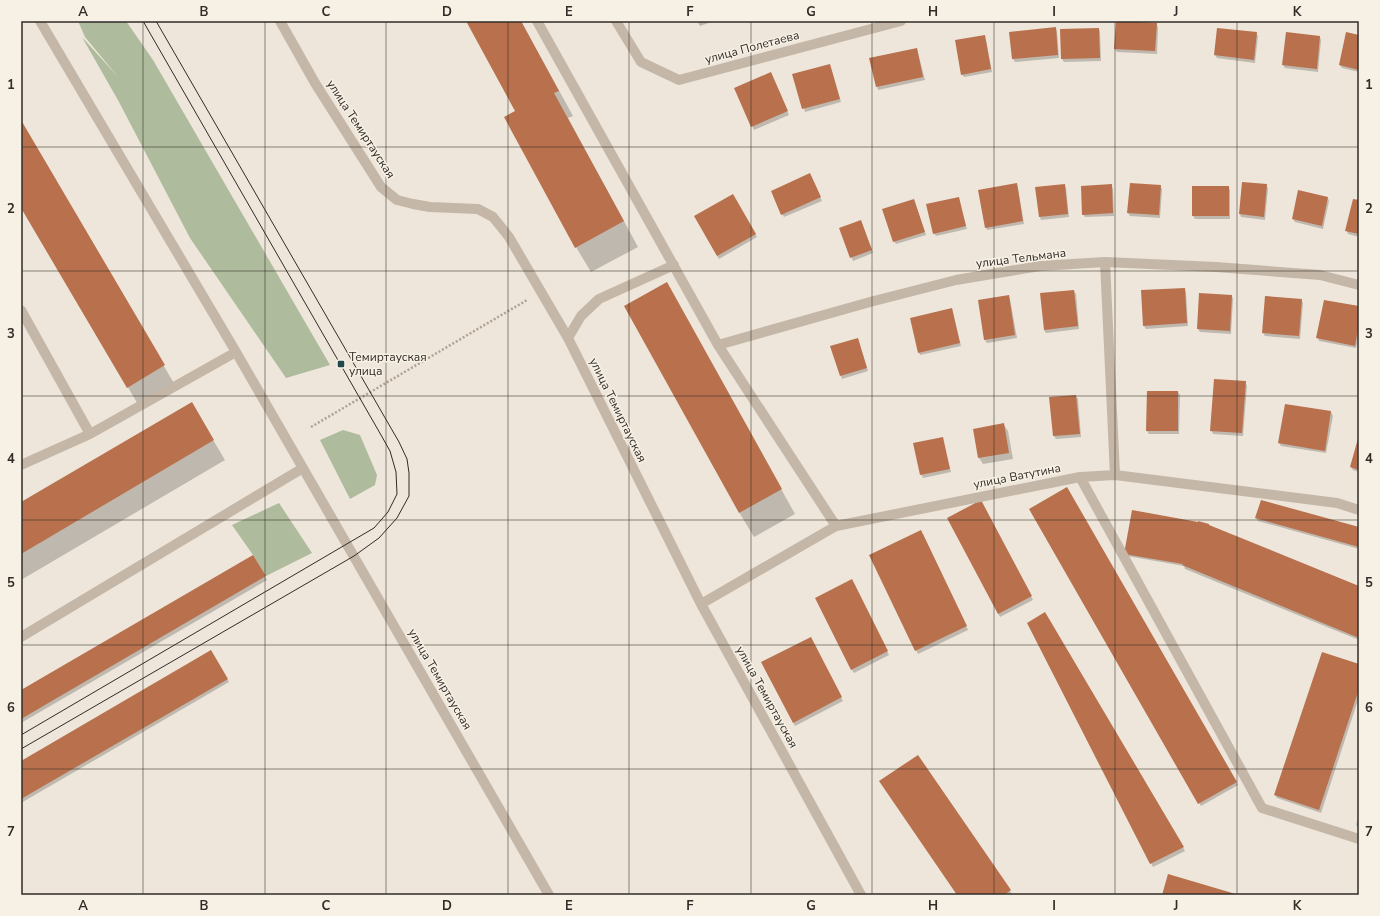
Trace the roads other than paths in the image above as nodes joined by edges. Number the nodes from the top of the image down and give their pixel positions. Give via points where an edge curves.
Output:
1 (40, 21) edge
2 (280, 21) edge
3 (537, 21) edge
4 (616, 21) edge
5 (901, 21) edge
6 (1105, 262) junction
7 (674, 265) junction
8 (1359, 285) edge
9 (21, 310) edge
10 (568, 338) junction
11 (718, 345) junction
12 (236, 352) junction
13 (90, 434) junction
14 (21, 465) edge
15 (303, 468) junction
16 (1115, 475) junction
17 (1080, 477) junction
18 (1359, 510) edge
19 (836, 526) junction
20 (701, 604) junction
21 (21, 637) edge
22 (1359, 840) edge
23 (549, 895) edge
24 (861, 895) edge

1 - 12 street, улица Темиртауская
2 - 10 street, улица Темиртауская via 315,83 381,187 397,200 430,207 478,209 492,217 509,237
3 - 7 street
4 - 5 street, улица Полетаева via 641,62 679,80
6 - 8 street, улица Тельмана via 1320,275
6 - 11 street, улица Тельмана via 1040,266 956,280
6 - 16 street
7 - 10 street via 599,299 581,316
7 - 11 street
9 - 13 street
10 - 20 street, улица Темиртауская
11 - 19 street
12 - 13 street
12 - 15 street, улица Темиртауская
13 - 14 street
15 - 21 street
15 - 23 street, улица Темиртауская
16 - 17 street, улица Ватутина
16 - 18 street, улица Ватутина via 1337,503
17 - 19 street, улица Ватутина
17 - 22 street via 1262,808
19 - 20 street, улица Ватутина
20 - 24 street, улица Темиртауская

